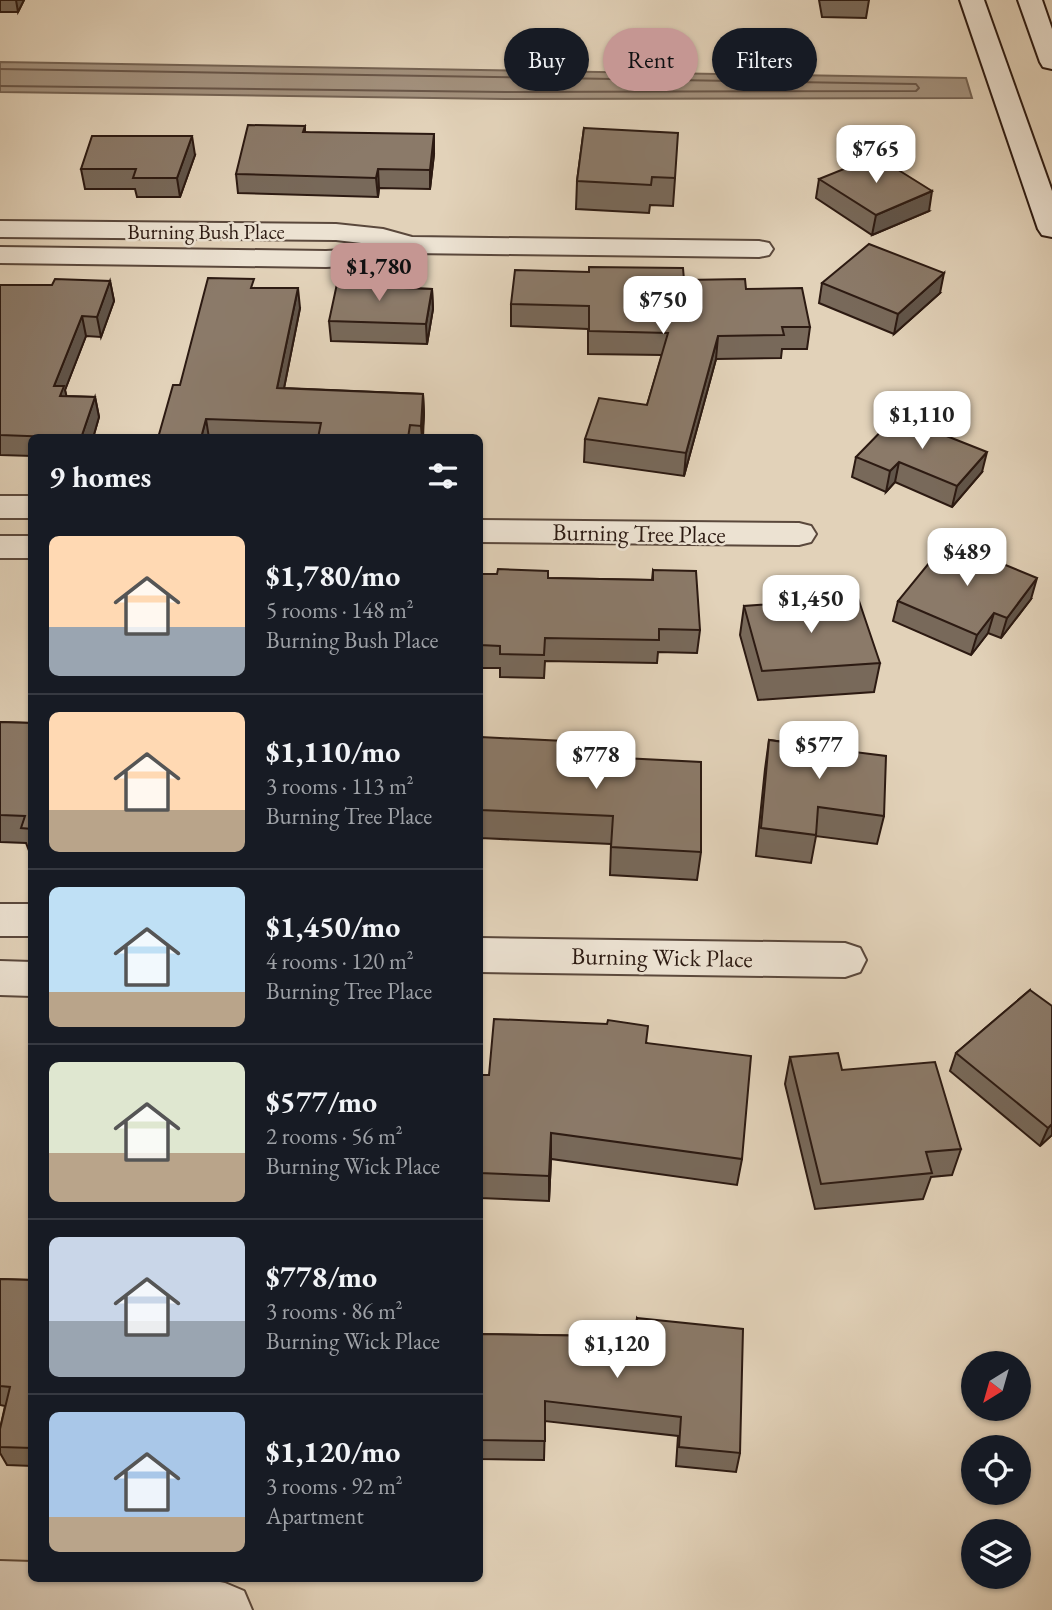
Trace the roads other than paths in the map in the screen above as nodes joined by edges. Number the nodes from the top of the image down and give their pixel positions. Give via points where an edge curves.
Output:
1 (972, 0) edge
2 (1030, 0) edge
3 (1052, 62) edge
4 (0, 229) edge
5 (1052, 229) edge
6 (410, 245) junction
7 (759, 249) dead end
8 (0, 255) edge
9 (0, 507) edge
10 (28, 508) edge
11 (483, 531) edge
12 (799, 534) dead end
13 (0, 547) edge
14 (28, 547) edge
15 (0, 919) edge
16 (28, 920) edge
17 (483, 955) edge
18 (845, 960) dead end
19 (0, 978) edge
20 (28, 979) edge
21 (0, 1588) edge
22 (225, 1610) edge

1 - 5 street
2 - 3 street
4 - 6 street, Burning Bush Place via 336,232
6 - 7 street, Burning Bush Place
6 - 8 street, Burning Bush Place via 363,257 327,259
9 - 10 street
11 - 12 street, Burning Tree Place
13 - 14 street
15 - 16 street
17 - 18 street, Burning Wick Place
19 - 20 street
21 - 22 street via 119,1590

